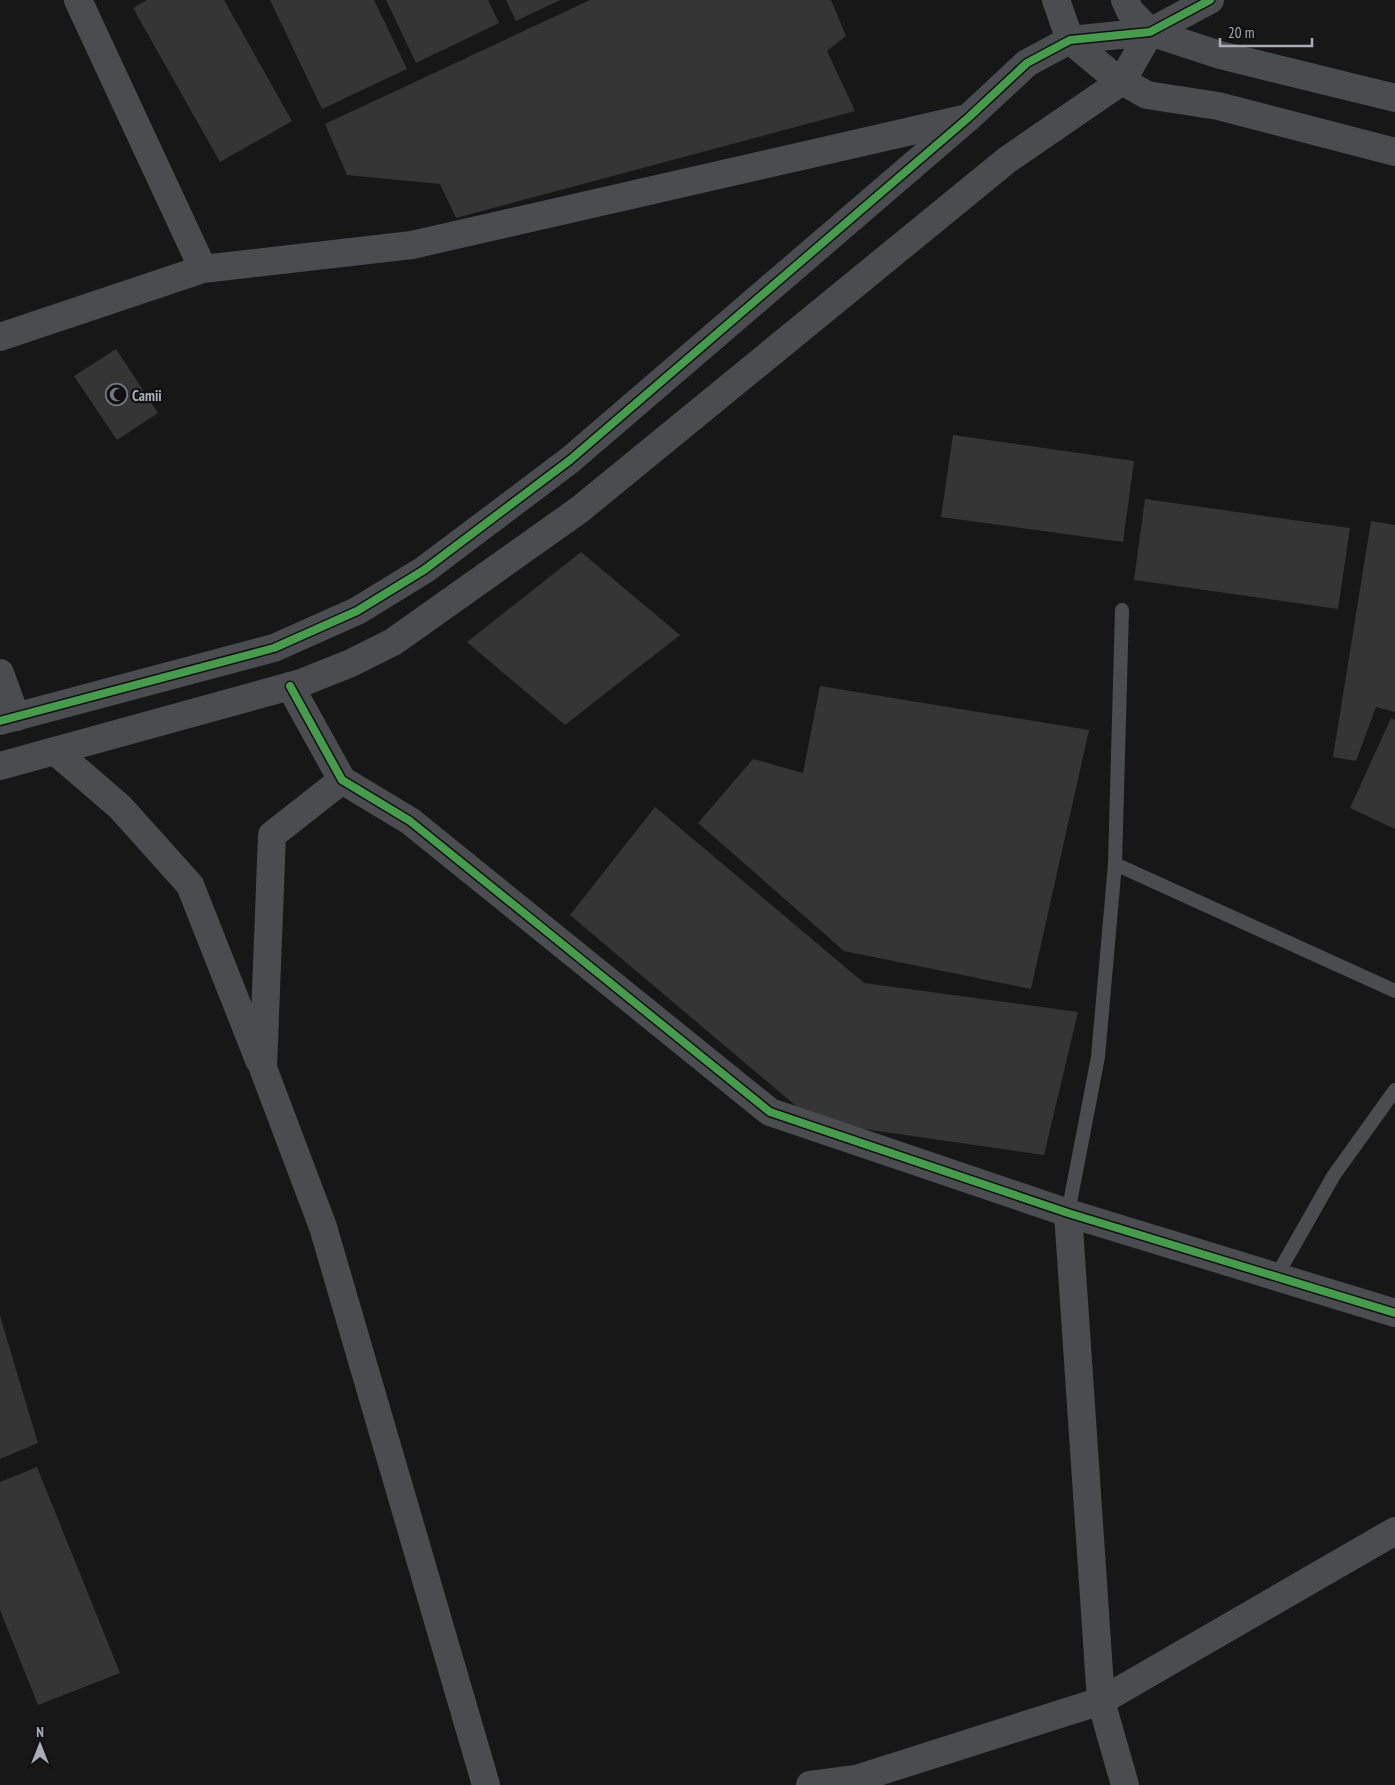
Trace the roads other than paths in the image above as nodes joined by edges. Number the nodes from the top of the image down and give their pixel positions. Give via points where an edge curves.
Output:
1 (78, 0) edge
2 (1056, 0) edge
3 (1126, 0) edge
4 (1210, 0) edge
5 (1150, 32) junction
6 (1070, 40) junction
7 (1122, 81) junction
8 (1395, 98) edge
9 (968, 118) junction
10 (1395, 152) edge
11 (203, 269) junction
12 (0, 336) edge
13 (1122, 610) dead end
14 (0, 673) edge
15 (290, 686) junction
16 (8, 719) edge
17 (55, 751) junction
18 (0, 766) edge
19 (342, 780) junction
20 (1115, 864) junction
21 (1395, 991) edge
22 (263, 1068) junction
23 (1395, 1090) edge
24 (1068, 1213) junction
25 (1276, 1277) junction
26 (1395, 1314) edge
27 (1395, 1531) edge
28 (1101, 1700) junction
29 (486, 1785) edge
30 (810, 1785) edge
31 (1125, 1785) edge

1 - 11 street
2 - 6 street
3 - 5 street via 1130,12
4 - 5 street
5 - 6 street
5 - 7 street
5 - 8 street via 1220,54
6 - 7 street
6 - 9 street via 1026,63
7 - 10 street via 1147,95 1218,106
7 - 15 street via 1007,160 579,510 393,642 352,663
9 - 11 street via 412,245
9 - 16 street via 570,460 424,570 357,611 274,648
11 - 12 street
13 - 20 lane
14 - 16 street
15 - 17 street
15 - 19 street
16 - 17 street
17 - 18 street
17 - 22 street via 120,807 190,885
19 - 22 street via 272,836
19 - 24 street via 410,821 770,1112
20 - 21 lane
20 - 24 lane via 1098,1057
22 - 29 street via 323,1227
23 - 25 lane via 1334,1175
24 - 25 street
24 - 28 street
25 - 26 street
27 - 28 street
28 - 30 street via 856,1778
28 - 31 street

